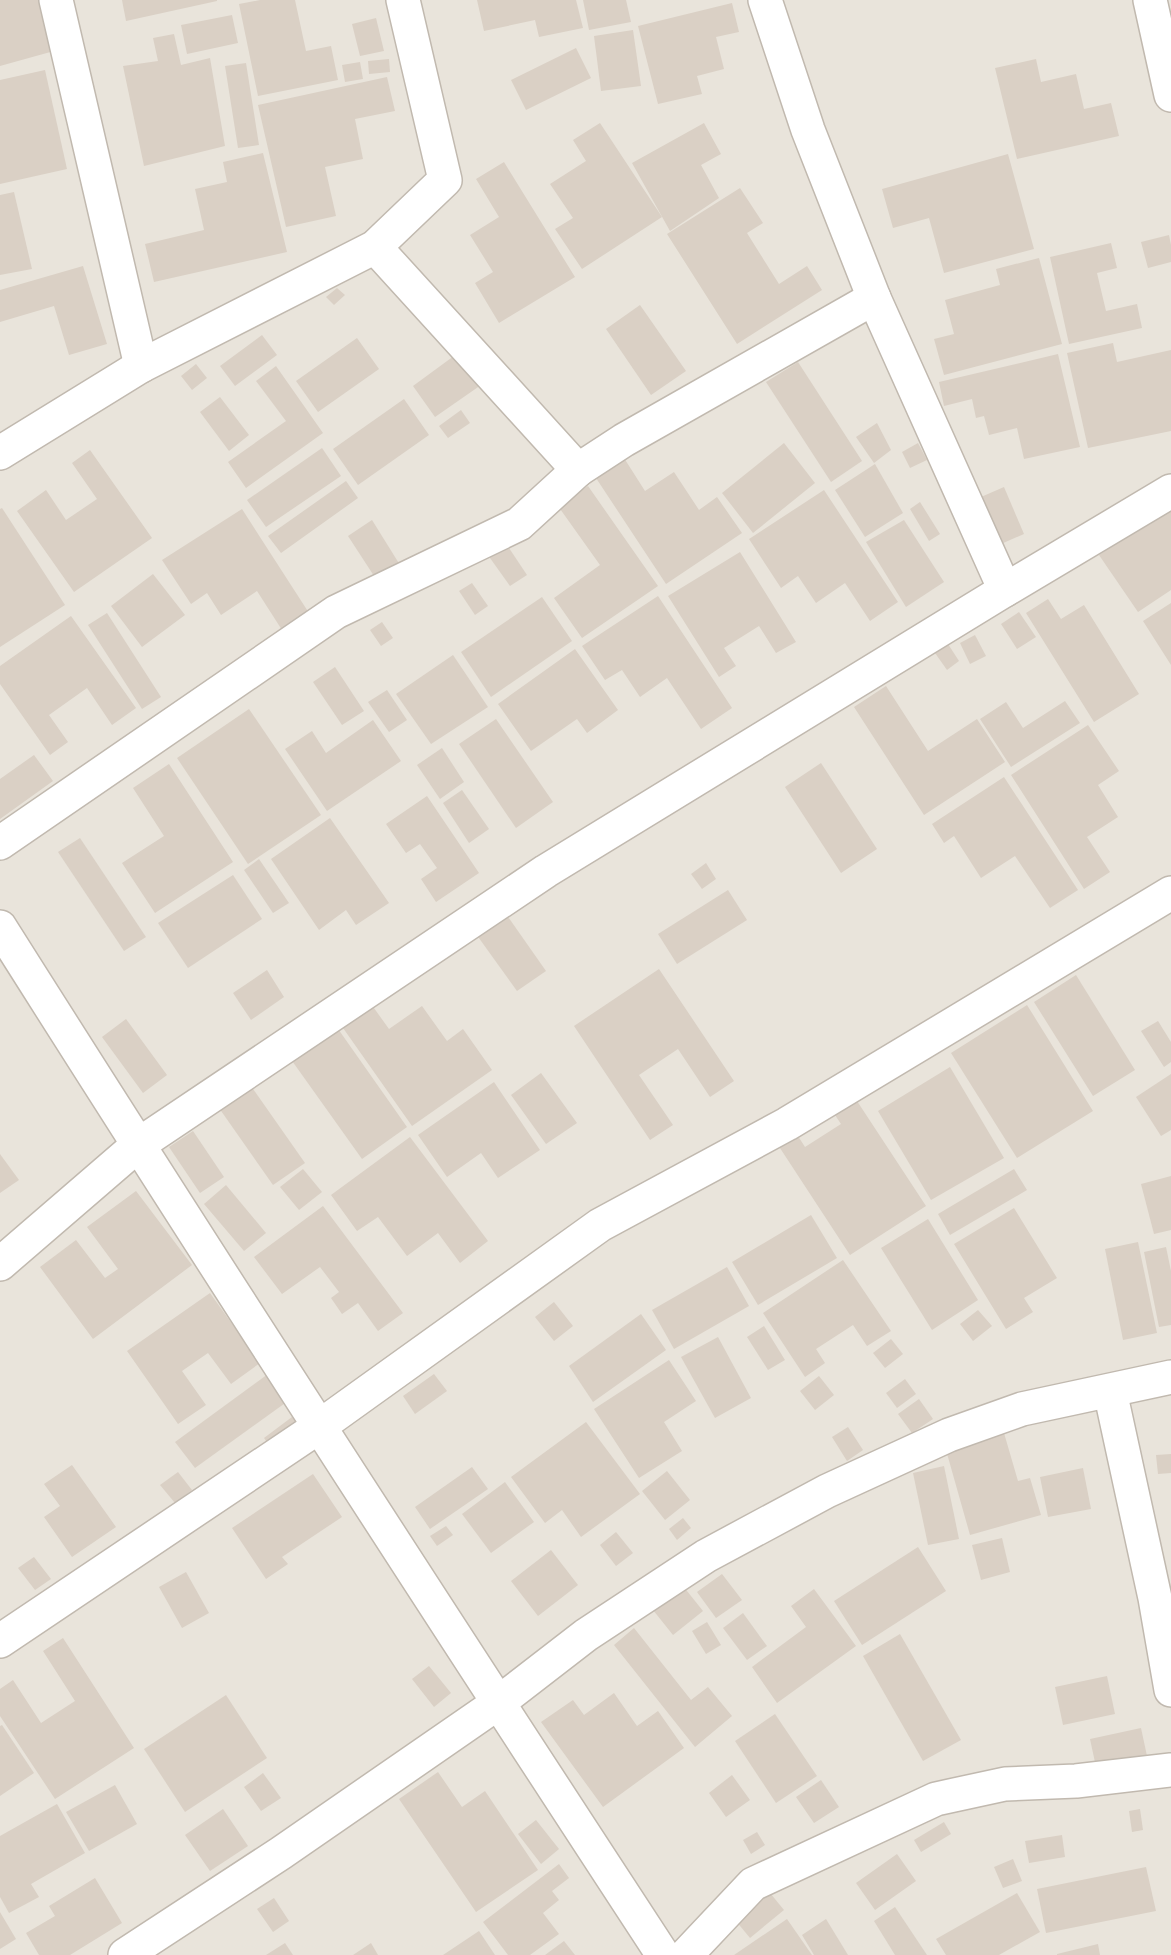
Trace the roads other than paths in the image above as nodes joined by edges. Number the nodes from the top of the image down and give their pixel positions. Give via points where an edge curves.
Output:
1 (56, 0) edge
2 (403, 0) edge
3 (765, 0) edge
4 (1150, 0) edge
5 (1171, 95) edge
6 (375, 247) junction
7 (874, 298) junction
8 (141, 366) junction
9 (0, 453) edge
10 (578, 470) junction
11 (1171, 491) edge
12 (1005, 590) junction
13 (0, 843) edge
14 (1171, 893) edge
15 (0, 927) edge
16 (138, 1145) junction
17 (0, 1264) edge
18 (1171, 1377) edge
19 (1110, 1391) junction
20 (320, 1426) junction
21 (0, 1641) edge
22 (1171, 1690) edge
23 (498, 1703) junction
24 (1171, 1770) edge
25 (125, 1955) edge
26 (663, 1955) edge
27 (686, 1955) edge

1 - 8 street
2 - 6 street via 445,180
3 - 7 street via 808,130
4 - 5 street
6 - 8 street
6 - 10 street
7 - 10 street
7 - 12 street
8 - 9 street
10 - 13 street via 519,524 336,612
11 - 12 street
12 - 16 street via 546,871
14 - 20 street via 787,1124 600,1224
15 - 16 street
16 - 17 street
16 - 20 street
18 - 19 street
19 - 22 street
19 - 23 street via 1022,1409 949,1435 827,1491 706,1556 586,1635
20 - 21 street
20 - 23 street
23 - 25 street
23 - 26 street
24 - 27 street via 1005,1785 936,1799 753,1884

